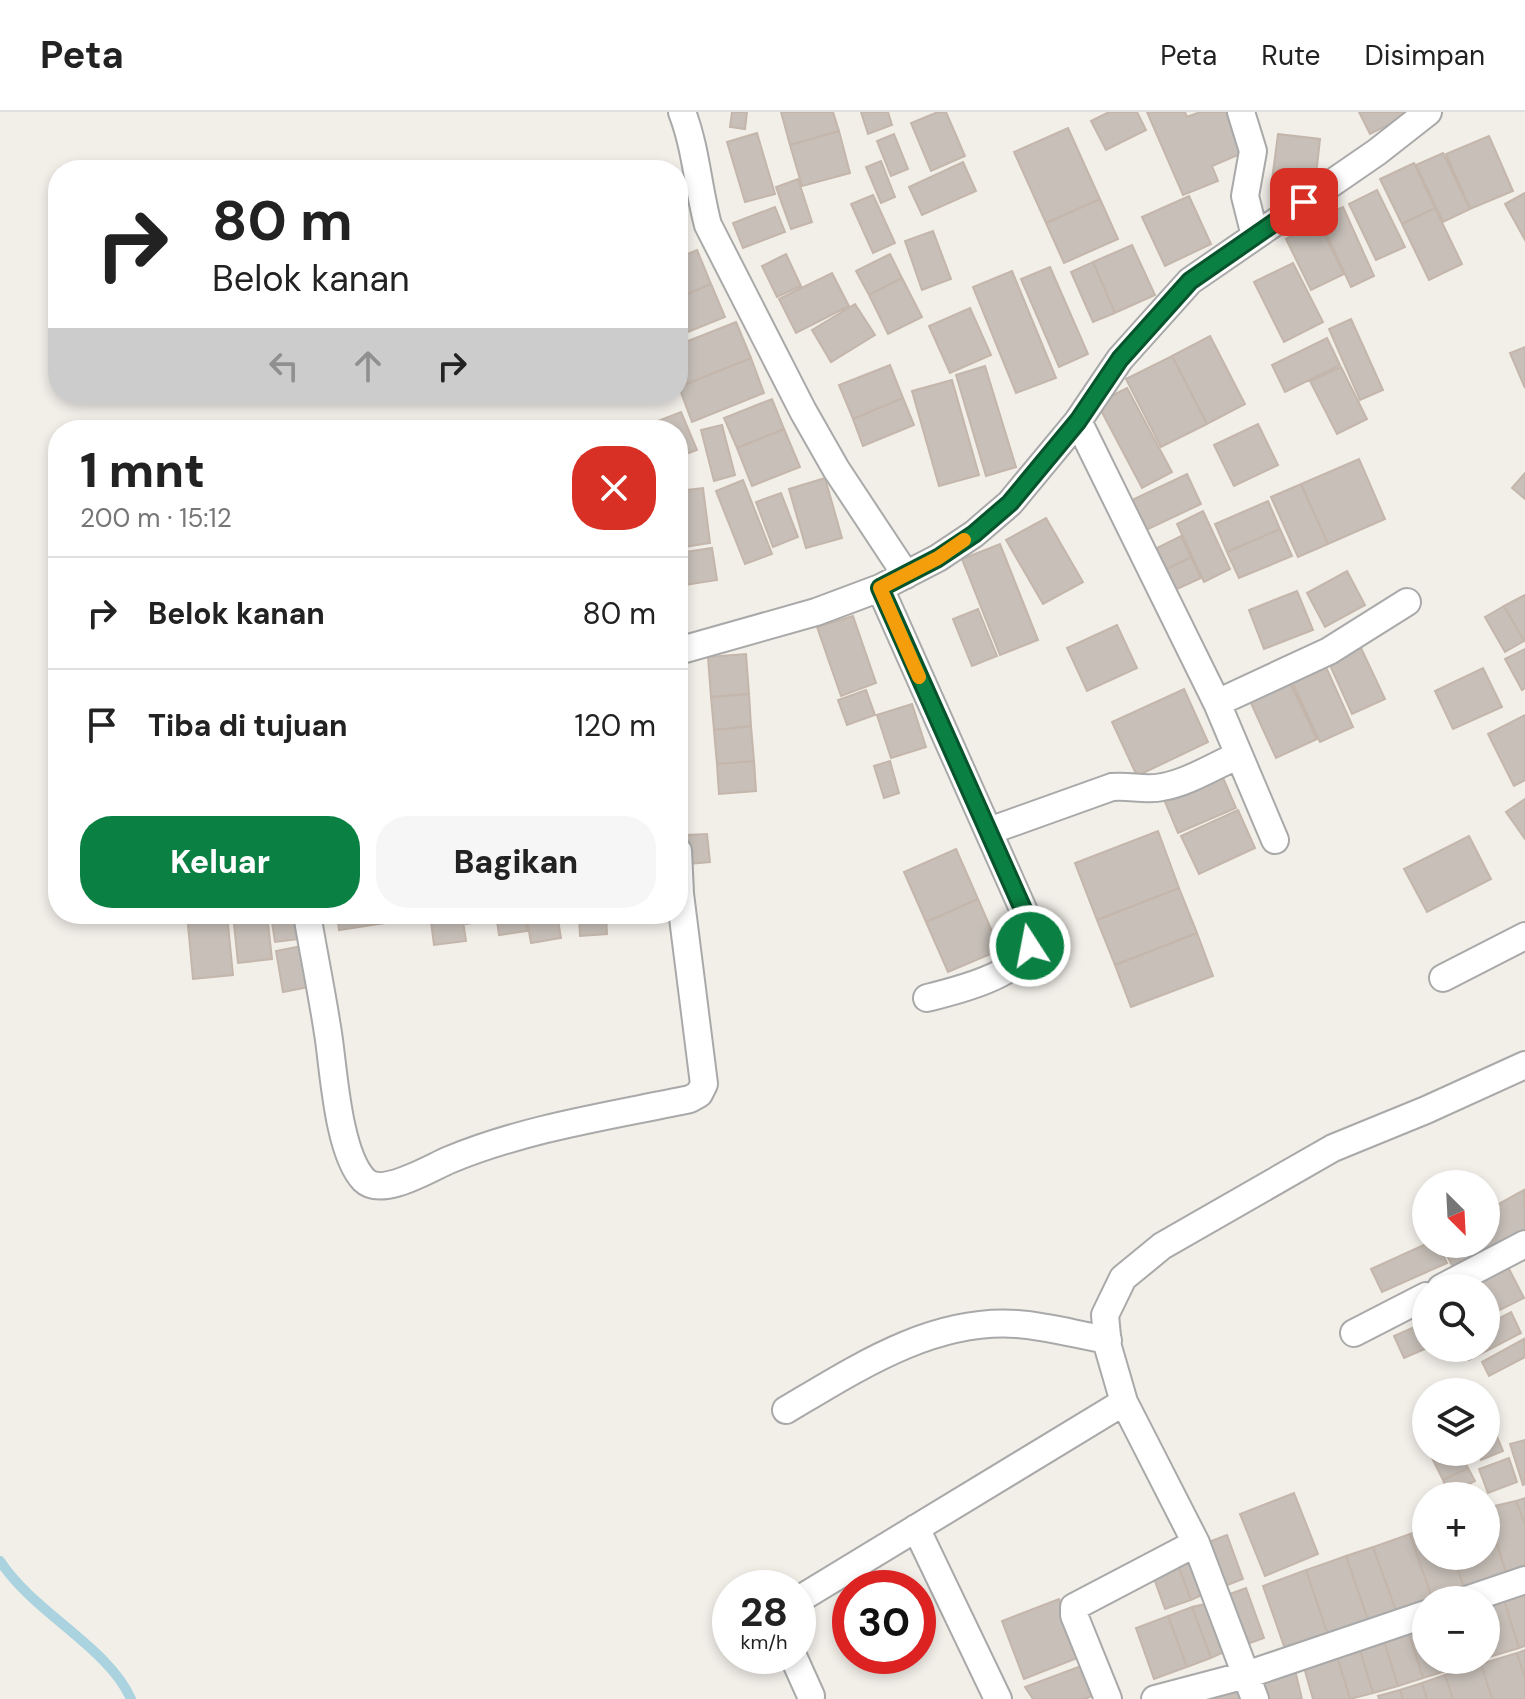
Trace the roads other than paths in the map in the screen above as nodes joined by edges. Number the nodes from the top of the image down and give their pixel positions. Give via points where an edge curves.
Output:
1 (682, 112) edge
2 (1241, 112) edge
3 (1428, 112) edge
4 (1255, 236) junction
5 (1078, 421) junction
6 (906, 575) junction
7 (880, 588) junction
8 (1407, 602) dead end
9 (688, 648) edge
10 (1217, 703) junction
11 (1237, 756) junction
12 (989, 831) junction
13 (1275, 840) dead end
14 (309, 924) edge
15 (684, 924) edge
16 (1525, 936) edge
17 (1443, 978) dead end
18 (927, 998) dead end
19 (1525, 1065) edge
20 (1525, 1244) edge
21 (1468, 1274) edge
22 (1412, 1303) edge
23 (1354, 1333) dead end
24 (1108, 1340) junction
25 (1124, 1402) junction
26 (786, 1410) dead end
27 (916, 1528) junction
28 (1196, 1543) junction
29 (1525, 1580) edge
30 (1500, 1588) edge
31 (816, 1589) edge
32 (1412, 1620) edge
33 (801, 1674) edge
34 (1250, 1687) edge
35 (811, 1696) dead end
36 (998, 1699) edge
37 (1108, 1699) edge
38 (1155, 1699) edge

1 - 6 street via 708,225 803,411
2 - 4 street via 1253,151 1245,199
3 - 4 street
4 - 5 street via 1190,281 1120,359
5 - 6 street via 1010,503 974,534
5 - 10 street
6 - 7 street
7 - 9 street
7 - 12 street
8 - 10 street via 1329,651
10 - 11 street
11 - 12 street via 1164,787 1112,787
11 - 13 street
12 - 18 street via 1031,927 1030,946 1007,969 967,988
14 - 15 street via 336,1103 346,1141 365,1181 375,1186 392,1185 533,1132 699,1094 704,1084
16 - 17 street
19 - 24 street via 1333,1148 1162,1246 1123,1278 1105,1315
20 - 21 street
22 - 23 street
24 - 25 street
24 - 26 street via 1017,1324 939,1332 885,1354
25 - 27 street
25 - 28 street
27 - 31 street
27 - 36 street
28 - 34 street
28 - 37 street via 1074,1607
29 - 30 street
32 - 34 street
33 - 35 street
34 - 38 street

